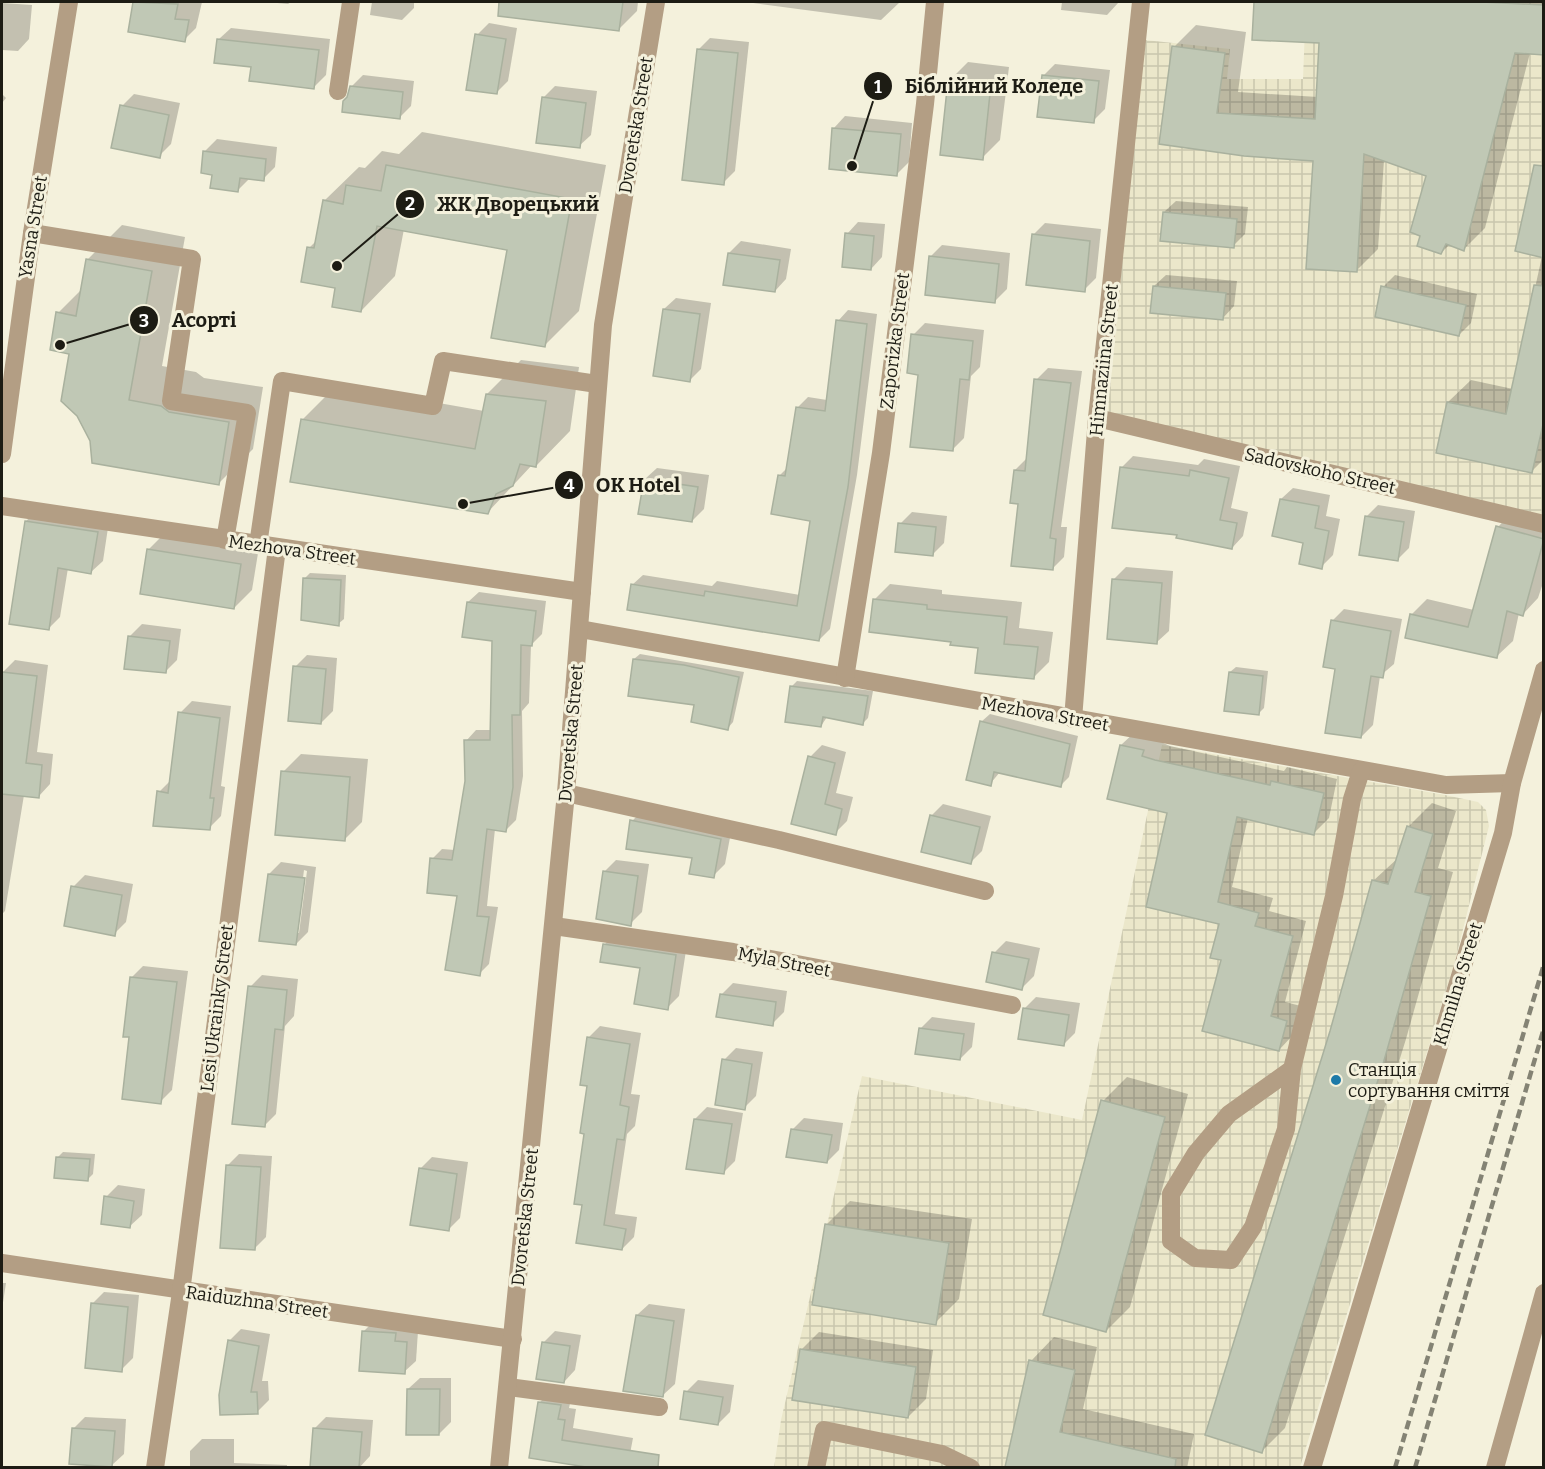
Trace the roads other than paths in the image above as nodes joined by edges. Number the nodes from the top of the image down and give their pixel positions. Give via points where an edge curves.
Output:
1 (69, 2) edge
2 (351, 2) edge
3 (656, 2) edge
4 (935, 2) edge
5 (1141, 2) edge
6 (338, 91) dead end
7 (32, 233) junction
8 (597, 384) junction
9 (1097, 418) junction
10 (2, 454) edge
11 (2, 506) edge
12 (1544, 524) edge
13 (225, 540) junction
14 (258, 545) junction
15 (277, 548) junction
16 (582, 592) junction
17 (580, 629) junction
18 (1544, 670) edge
19 (845, 678) junction
20 (1072, 719) junction
21 (1361, 771) junction
22 (1512, 783) junction
23 (566, 794) junction
24 (986, 891) dead end
25 (554, 926) junction
26 (1012, 1005) dead end
27 (1292, 1069) junction
28 (2, 1263) edge
29 (181, 1292) junction
30 (1544, 1293) edge
31 (513, 1339) junction
32 (508, 1387) junction
33 (659, 1407) dead end
34 (155, 1467) edge
35 (499, 1467) edge
36 (816, 1467) edge
37 (971, 1467) edge
38 (1312, 1467) edge
39 (1495, 1467) edge

1 - 7 street, Yasna Street
2 - 6 street
3 - 8 street, Dvoretska Street via 603,325
4 - 19 street, Zaporizka Street via 881,453
5 - 9 street, Himnaziina Street
7 - 10 street, Yasna Street
7 - 13 street via 192,259 171,401 247,413
8 - 14 street via 443,361 433,406 282,381
8 - 16 street, Dvoretska Street
9 - 12 street, Sadovskoho Street
9 - 20 street, Himnaziina Street
11 - 13 street, Mezhova Street
13 - 14 street, Mezhova Street
14 - 15 street, Mezhova Street
15 - 16 street, Mezhova Street
15 - 29 street, Lesi Ukrainky Street
16 - 17 street, Dvoretska Street
17 - 19 street, Mezhova Street
17 - 23 street, Dvoretska Street
18 - 22 street, Khmilna Street
19 - 20 street, Mezhova Street
20 - 21 street, Mezhova Street
21 - 22 street, Mezhova Street via 1446,785
21 - 27 street
22 - 38 street, Khmilna Street via 1503,833
23 - 24 street
23 - 25 street, Dvoretska Street
25 - 26 street, Myla Street via 733,952
25 - 31 street, Dvoretska Street
27 - 27 street via 1229,1114 1196,1153 1171,1194 1171,1241 1195,1258 1231,1260 1253,1227 1286,1129
28 - 29 street, Raiduzhna Street
29 - 31 street, Raiduzhna Street
29 - 34 street, Lesi Ukrainky Street
30 - 39 street
31 - 32 street, Dvoretska Street
32 - 33 street
32 - 35 street, Dvoretska Street
36 - 37 street via 824,1430 942,1454

